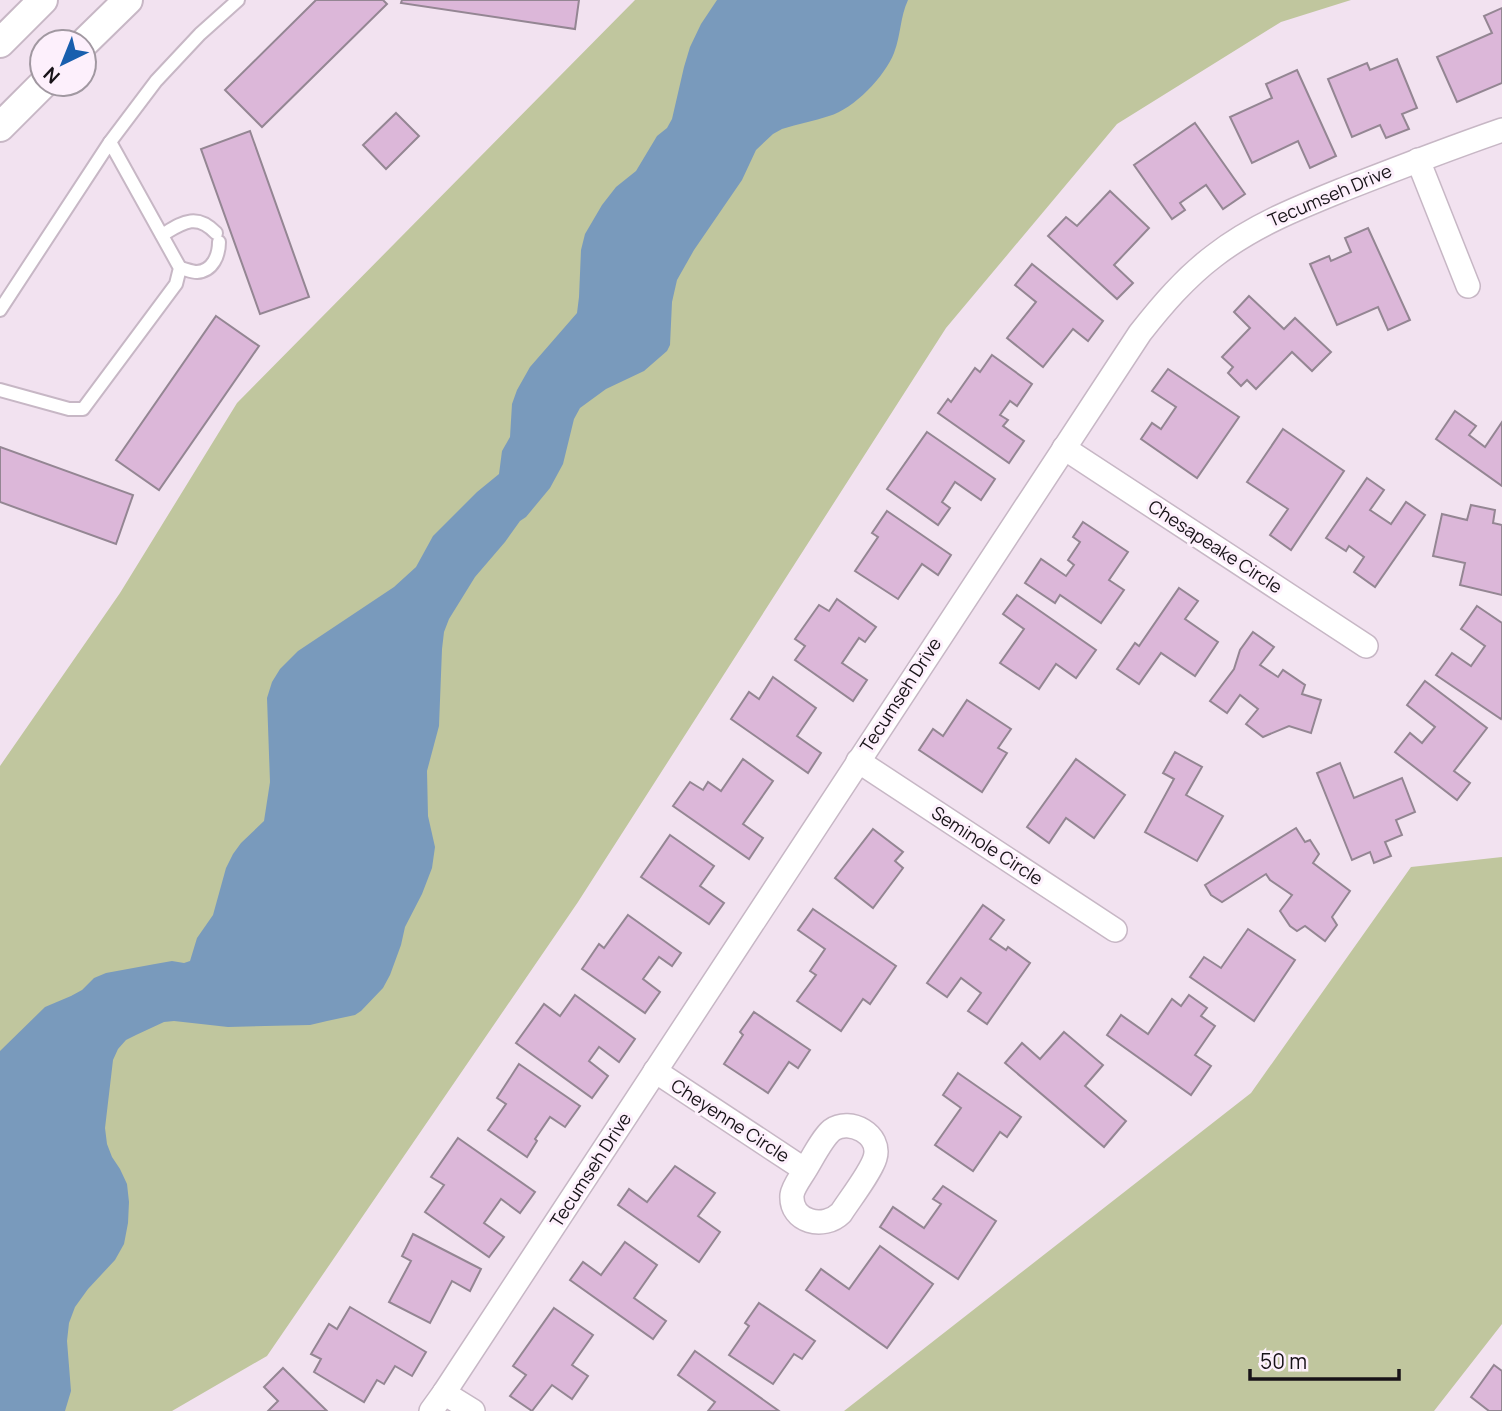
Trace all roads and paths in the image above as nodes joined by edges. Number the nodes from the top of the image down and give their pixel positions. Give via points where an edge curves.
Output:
1 (43, 0) edge
2 (128, 0) edge
3 (238, 0) edge
4 (98, 29) edge
5 (0, 43) edge
6 (29, 98) edge
7 (0, 127) edge
8 (1502, 130) edge
9 (110, 142) junction
10 (1418, 160) junction
11 (162, 234) junction
12 (180, 268) junction
13 (1468, 286) dead end
14 (0, 310) edge
15 (0, 390) edge
16 (1064, 448) junction
17 (1366, 646) dead end
18 (858, 761) junction
19 (1115, 930) dead end
20 (655, 1072) junction
21 (805, 1170) dead end
22 (438, 1402) edge
23 (473, 1411) edge

1 - 5 street
2 - 4 street
3 - 9 lane via 156,82
6 - 7 street
8 - 10 street, Tecumseh Drive
9 - 11 lane
9 - 14 lane
10 - 13 street
10 - 16 street, Tecumseh Drive via 1281,215 1215,255 1159,308
11 - 12 lane
11 - 12 lane via 186,220 210,226 217,237 219,253 207,268 197,272
12 - 15 lane via 176,284 83,410
16 - 17 street, Chesapeake Circle
16 - 18 street, Tecumseh Drive
18 - 19 street, Seminole Circle
18 - 20 street, Tecumseh Drive
20 - 21 street, Cheyenne Circle
20 - 22 street, Tecumseh Drive
22 - 23 street

